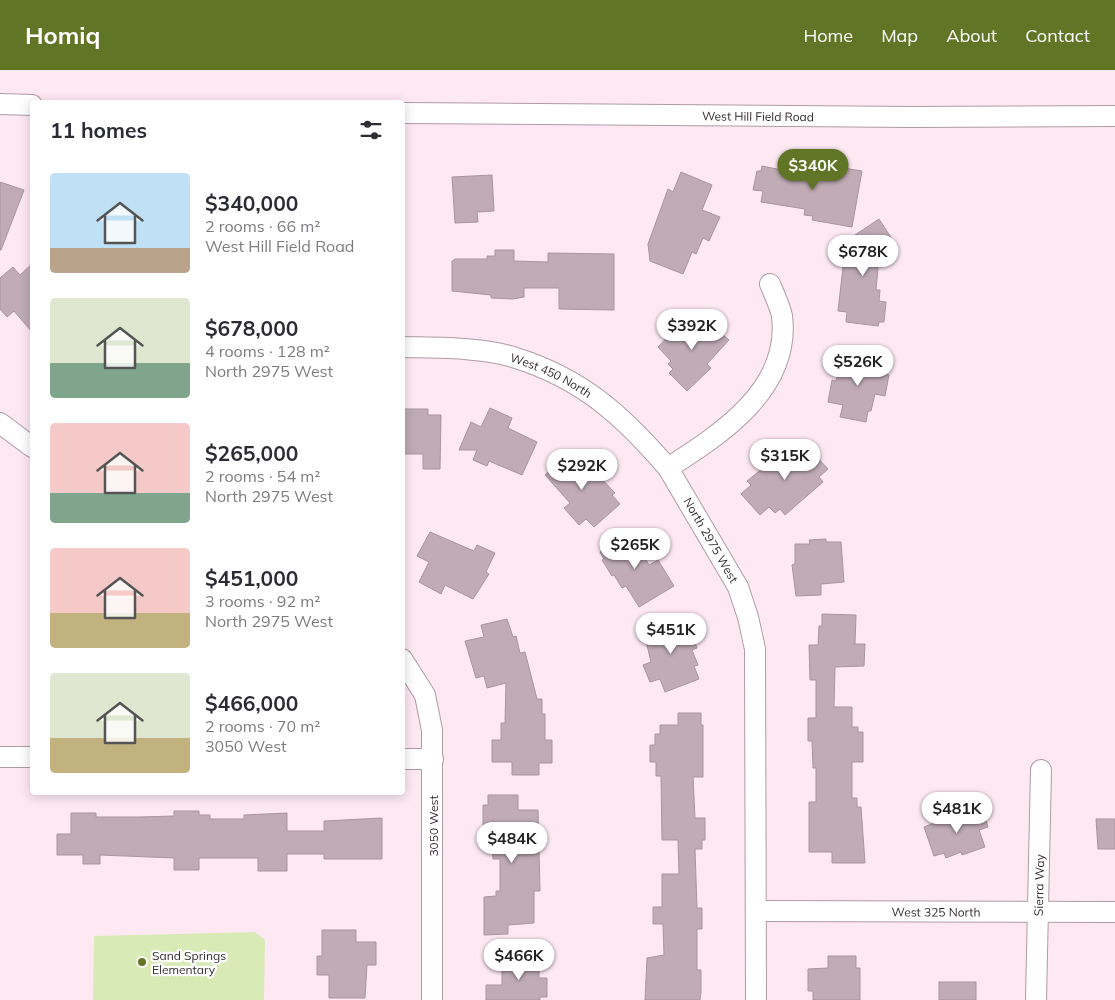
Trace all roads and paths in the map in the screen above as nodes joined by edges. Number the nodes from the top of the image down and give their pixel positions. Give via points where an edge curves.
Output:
1 (0, 104) edge
2 (30, 105) edge
3 (405, 113) edge
4 (1115, 116) edge
5 (770, 284) dead end
6 (405, 347) edge
7 (0, 423) edge
8 (30, 446) edge
9 (668, 468) junction
10 (405, 663) edge
11 (0, 757) edge
12 (30, 757) edge
13 (405, 759) edge
14 (433, 759) junction
15 (1041, 770) dead end
16 (756, 910) junction
17 (1038, 910) junction
18 (1115, 912) edge
19 (432, 1000) edge
20 (756, 1000) edge
21 (1036, 1000) edge

1 - 2 street
3 - 4 street, West Hill Field Road
5 - 9 street via 782,316 780,350 766,386 735,422
6 - 9 street, West 450 North via 515,357 564,377 599,399 640,436
7 - 8 street
9 - 16 street, North 2975 West via 738,587 755,649
10 - 14 street, 3050 West via 425,695 432,730
11 - 12 street
13 - 14 street
14 - 19 street, 3050 West
15 - 17 street, Sierra Way
16 - 17 street, West 325 North
16 - 20 street, North 2975 West
17 - 18 street, West 325 North
17 - 21 street, Sierra Way

